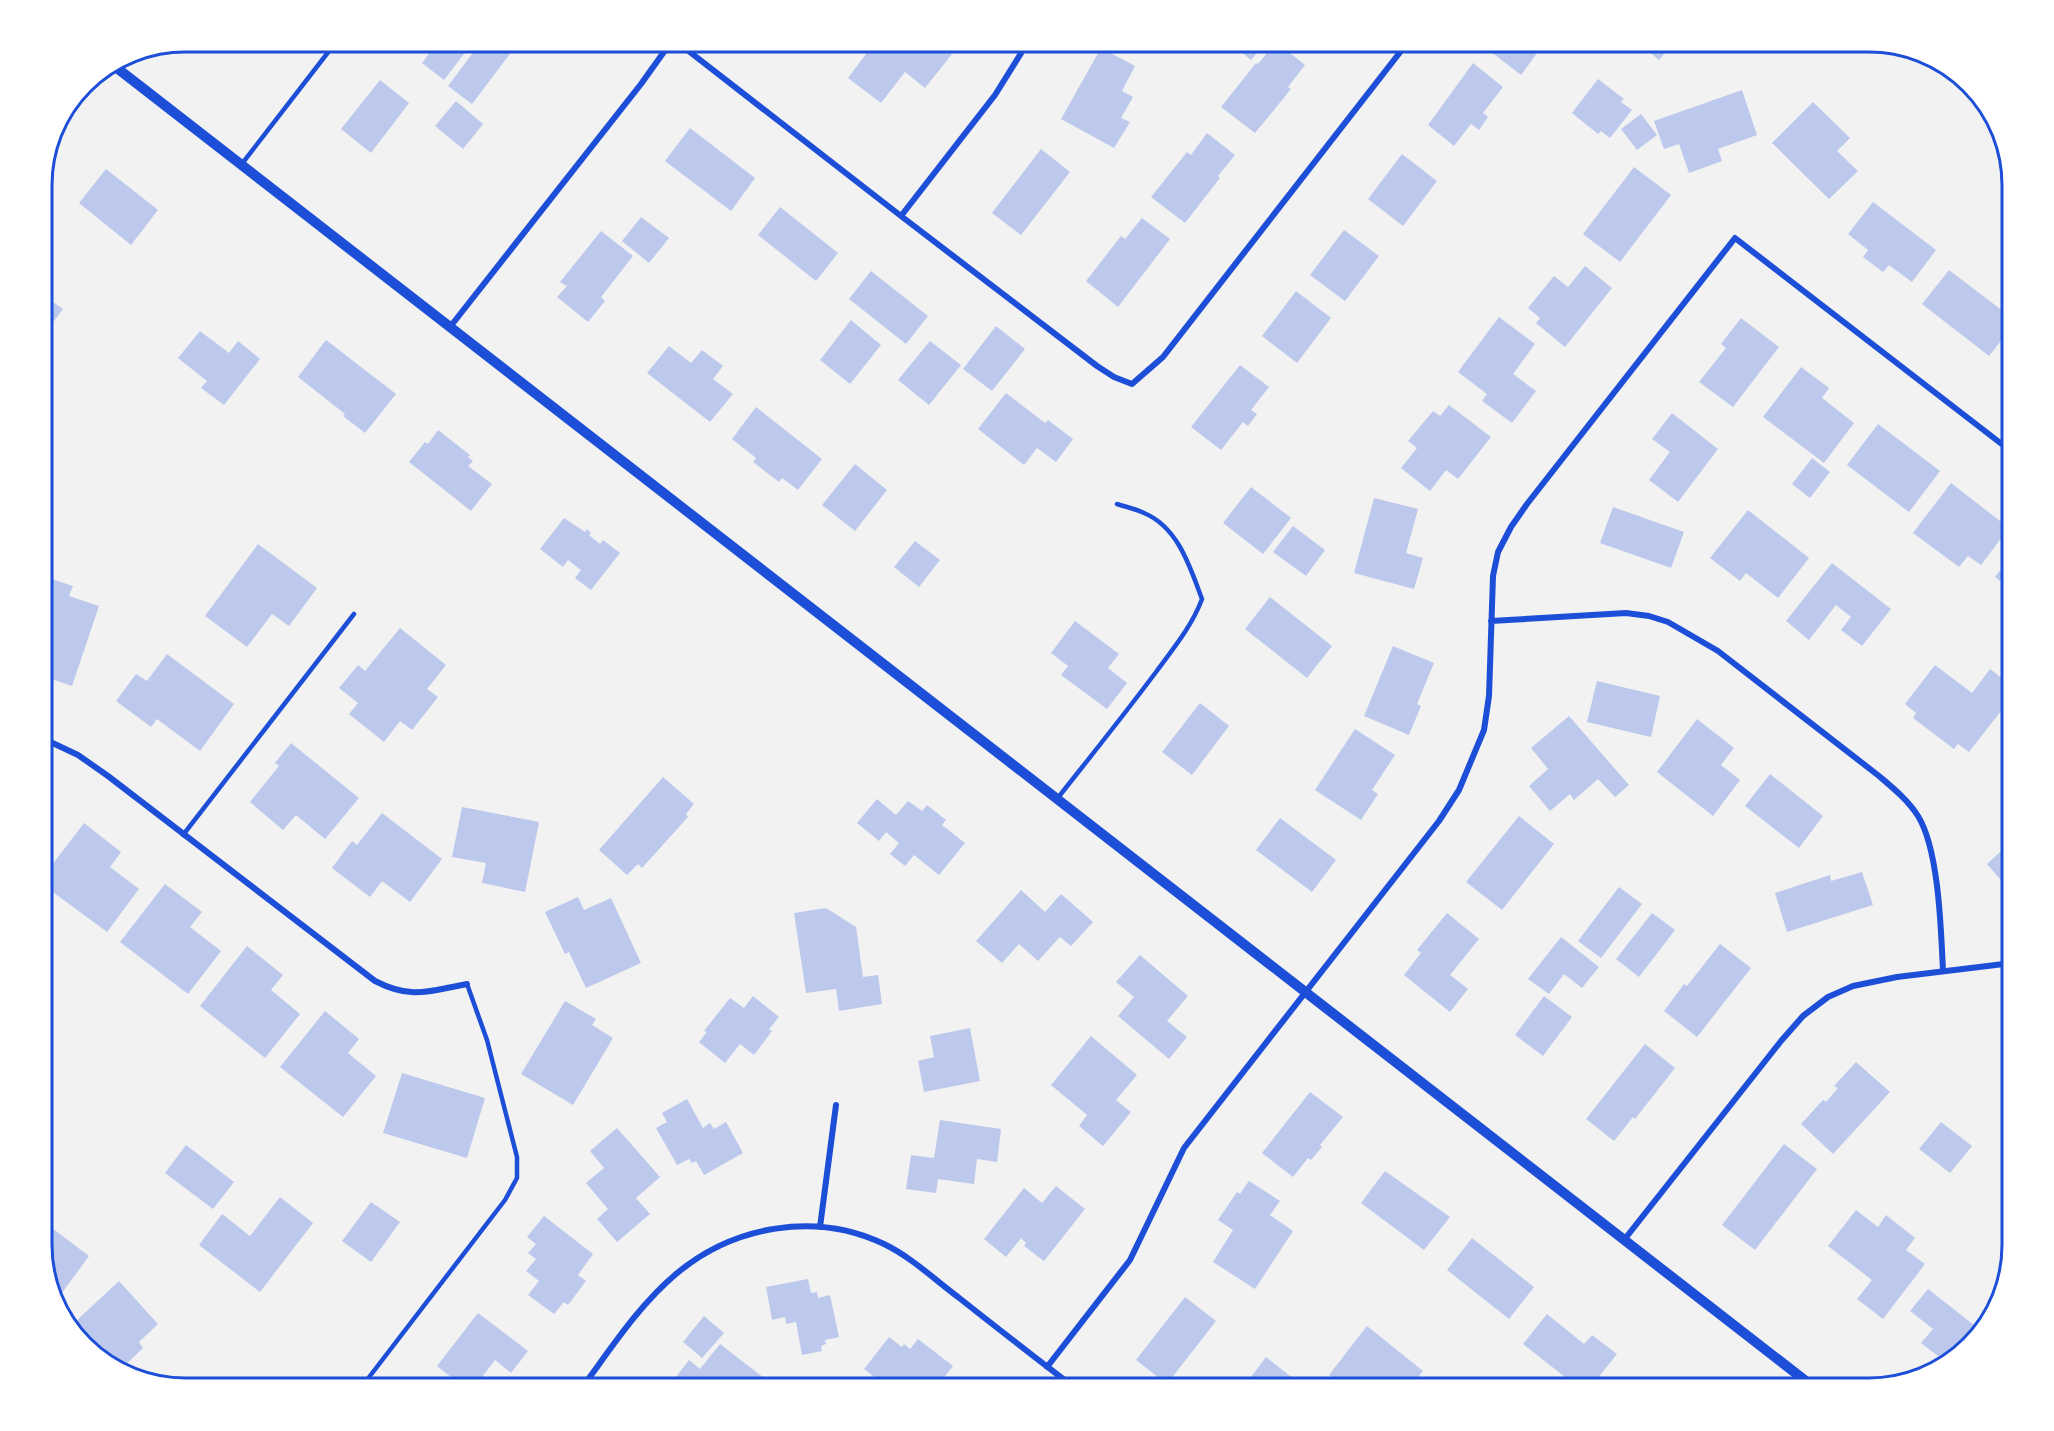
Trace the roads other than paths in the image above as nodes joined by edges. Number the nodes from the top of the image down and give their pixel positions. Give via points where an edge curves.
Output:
1 (1400, 52) edge
2 (328, 53) edge
3 (663, 53) edge
4 (691, 53) edge
5 (1022, 53) edge
6 (119, 70) edge
7 (241, 165) junction
8 (901, 216) junction
9 (450, 327) junction
10 (2002, 444) edge
11 (1117, 504) dead end
12 (354, 614) dead end
13 (1491, 621) junction
14 (53, 743) edge
15 (1056, 799) junction
16 (183, 835) junction
17 (2002, 964) edge
18 (1943, 971) junction
19 (467, 984) joint
20 (1305, 992) junction
21 (836, 1105) dead end
22 (819, 1227) junction
23 (1624, 1240) junction
24 (1047, 1367) junction
25 (368, 1378) edge
26 (589, 1378) edge
27 (1062, 1378) edge
28 (1802, 1378) edge

1 - 8 street via 1163,357 1132,384 1097,366
2 - 7 lane
3 - 9 street
4 - 8 street
5 - 8 street
6 - 7 street
7 - 9 street
9 - 15 street
10 - 13 street via 1736,238 1511,526 1498,552
11 - 15 lane via 1145,513 1166,528 1188,560 1203,599 1181,638
12 - 16 lane
13 - 18 street via 1626,613 1649,616 1689,633 1736,665 1879,776 1918,816 1930,845
13 - 20 street via 1484,730 1459,790
14 - 16 street via 78,755
15 - 20 street
16 - 19 street via 375,981 416,994
17 - 18 street
18 - 23 street via 1853,986 1828,997 1803,1016
19 - 25 lane via 487,1040 517,1157 517,1178 505,1200
20 - 23 street
20 - 24 street via 1184,1148 1130,1260
21 - 22 street
22 - 24 street via 865,1236 903,1256
22 - 26 street via 773,1228 751,1233 691,1262 642,1309
23 - 28 street
24 - 27 street

